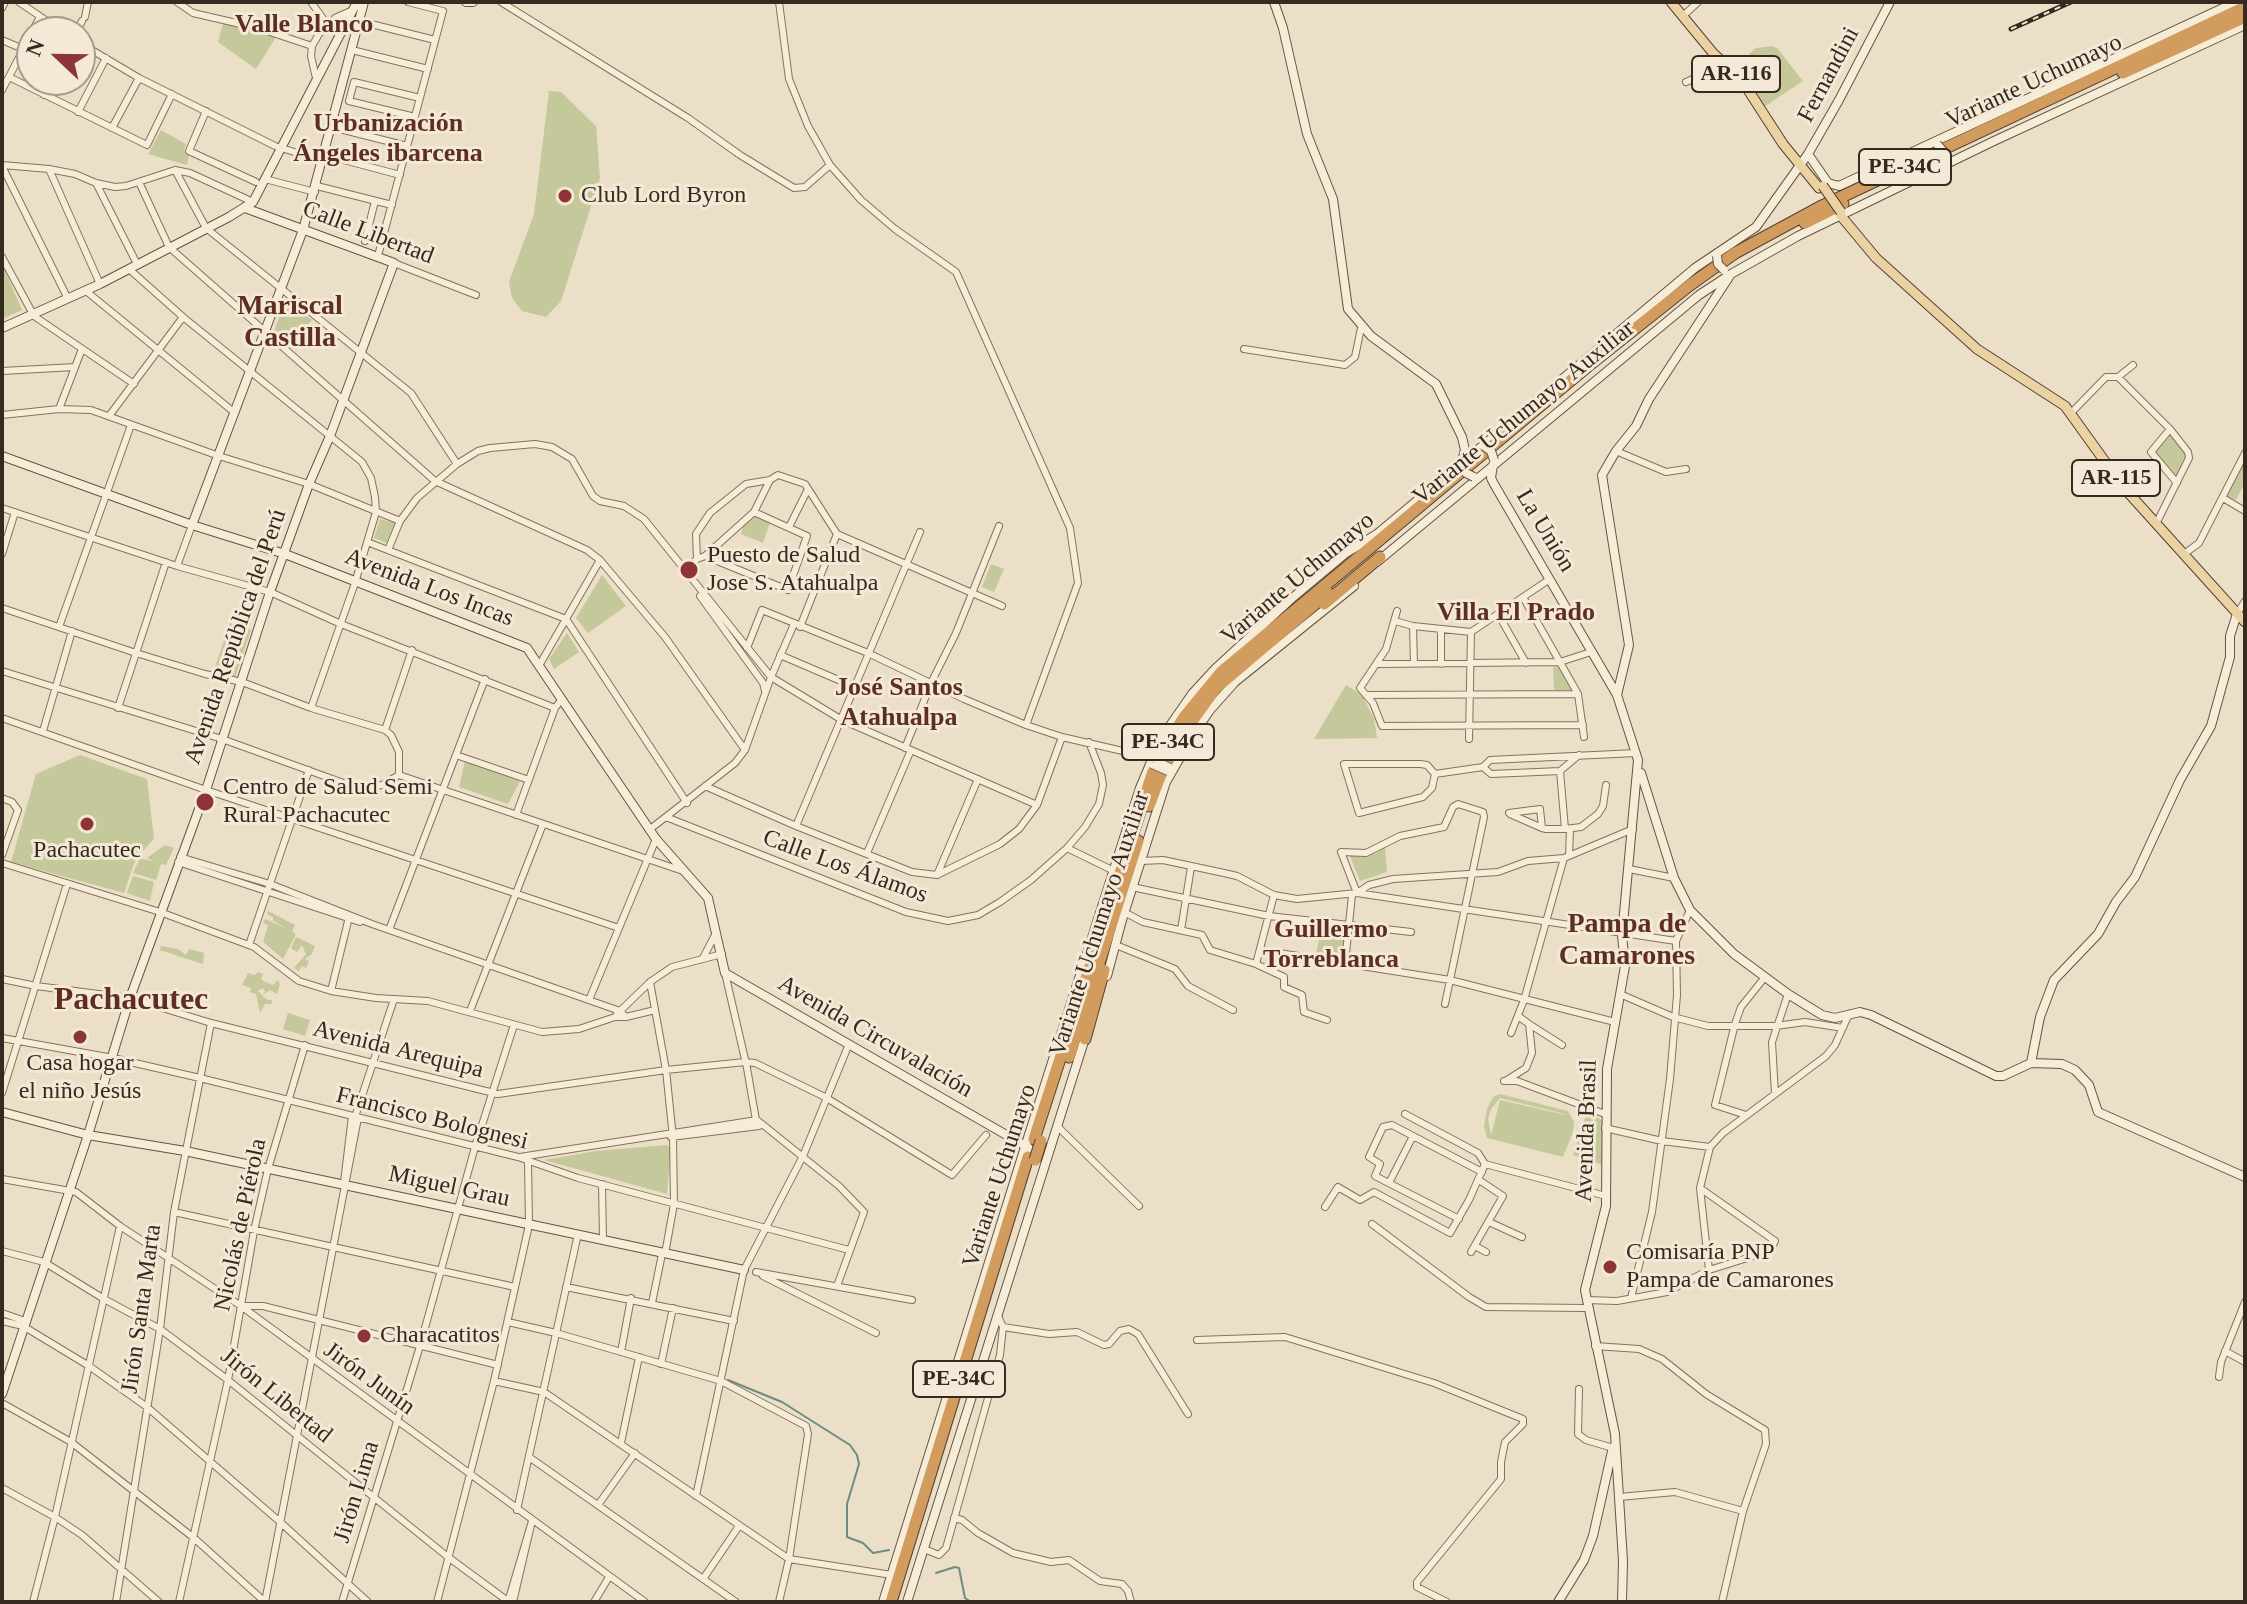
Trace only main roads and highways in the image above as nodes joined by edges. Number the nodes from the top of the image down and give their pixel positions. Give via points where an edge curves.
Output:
1 (364, 2) edge
2 (466, 2) edge
3 (473, 2) edge
4 (1274, 2) edge
5 (1671, 2) edge
6 (1890, 2) edge
7 (2236, 2) edge
8 (355, 6) edge
9 (2245, 7) edge
10 (2245, 17) edge
11 (2245, 25) edge
12 (1934, 143) junction
13 (1804, 160) junction
14 (1944, 163) junction
15 (249, 205) junction
16 (1839, 214) junction
17 (303, 230) junction
18 (1717, 254) junction
19 (394, 263) joint
20 (1727, 272) junction
21 (2, 328) edge
22 (1462, 437) junction
23 (1483, 446) junction
24 (2, 456) edge
25 (1494, 462) junction
26 (1462, 463) junction
27 (1475, 478) junction
28 (1494, 484) junction
29 (192, 525) junction
30 (1377, 534) junction
31 (285, 554) junction
32 (1380, 557) junction
33 (2237, 614) junction
34 (1280, 622) junction
35 (2245, 622) edge
36 (1268, 642) junction
37 (1617, 695) junction
38 (1150, 760) joint
39 (1638, 772) junction
40 (1119, 913) junction
41 (725, 973) joint
42 (1085, 1039) junction
43 (2031, 1063) junction
44 (2, 1112) edge
45 (88, 1135) junction
46 (1033, 1149) junction
47 (1049, 1154) junction
48 (2245, 1177) edge
49 (744, 1270) road end
50 (2, 1394) edge
51 (1614, 1446) junction
52 (883, 1602) edge
53 (891, 1602) edge
54 (898, 1602) edge
55 (907, 1602) edge
56 (1558, 1602) edge
57 (1622, 1602) edge

1 - 17 main road
2 - 3 main road
4 - 22 main road via 1307,134 1333,199 1346,301 1361,328 1436,384
5 - 13 main road, AR-116 via 1741,79 1791,155
6 - 13 main road, Fernandini
7 - 12 main road, Variante Uchumayo
8 - 15 main road
9 - 34 highway, Variante Uchumayo / PE-34C via 1820,207 1735,253 1599,357
10 - 36 highway, Variante Uchumayo / PE-34C via 1738,258
11 - 14 main road, Variante Uchumayo
12 - 13 main road, Variante Uchumayo via 1836,186
12 - 14 main road, bridge via 1943,151
13 - 16 main road, AR-116, bridge
13 - 18 main road via 1756,227
14 - 16 main road, Variante Uchumayo
15 - 17 main road, Calle Libertad
15 - 21 main road via 86,291
16 - 20 main road, Variante Uchumayo
16 - 33 main road, AR-115 via 1876,258 1977,349 2071,413 2124,488
17 - 19 main road, Calle Libertad
17 - 29 main road
18 - 20 main road, bridge
18 - 23 main road, Variante Uchumayo Auxiliar
19 - 31 main road, Avenida República del Perú
20 - 25 main road, Variante Uchumayo Auxiliar
20 - 37 main road via 1602,478 1629,645
22 - 23 main road via 1470,445
22 - 26 main road
23 - 25 main road, bridge
23 - 26 main road, Variante Uchumayo Auxiliar
24 - 29 main road, Avenida Los Incas
25 - 27 main road, Variante Uchumayo Auxiliar
25 - 28 main road, La Unión
26 - 27 main road, bridge
26 - 30 main road, Variante Uchumayo Auxiliar
27 - 28 main road, La Unión
27 - 32 main road, Variante Uchumayo Auxiliar
28 - 37 main road, La Unión
29 - 31 main road, Avenida Los Incas
30 - 34 highway
30 - 38 main road, Variante Uchumayo Auxiliar via 1346,553 1215,669 1181,709
31 - 41 main road, Avenida Los Incas via 527,648 649,830 708,898
31 - 45 main road, Avenida República del Perú via 130,998
32 - 36 highway via 1301,623
32 - 40 main road, Variante Uchumayo Auxiliar via 1352,588 1255,665 1200,724 1170,770
33 - 35 main road, AR-115
33 - 43 main road via 2211,726 2135,877 2098,934 2054,980
34 - 46 highway, Variante Uchumayo / PE-34C via 1210,684 1163,750
36 - 40 highway, Variante Uchumayo / PE-34C via 1216,688 1173,749 1151,802
37 - 39 main road, La Unión
38 - 46 main road, Variante Uchumayo
39 - 43 main road via 1690,910 1765,977 1822,1015 1871,1015 1996,1076
39 - 51 main road, Avenida Brasil via 1622,935 1625,966 1607,1069 1605,1215 1585,1290
40 - 42 highway
40 - 42 main road, Variante Uchumayo Auxiliar via 1116,945
40 - 46 highway, Variante Uchumayo / PE-34C
41 - 46 main road, Avenida Circuvalación
42 - 47 main road, Variante Uchumayo Auxiliar
43 - 48 main road via 2075,1070 2089,1085 2098,1112
44 - 45 main road, Miguel Grau
45 - 49 main road, Miguel Grau
45 - 50 main road, Avenida República del Perú
46 - 47 main road, Avenida Circuvalación
46 - 52 main road, Variante Uchumayo
46 - 53 highway, Variante Uchumayo / PE-34C
46 - 54 highway, Variante Uchumayo / PE-34C
47 - 55 main road, Variante Uchumayo Auxiliar
51 - 56 main road via 1593,1536
51 - 57 main road

